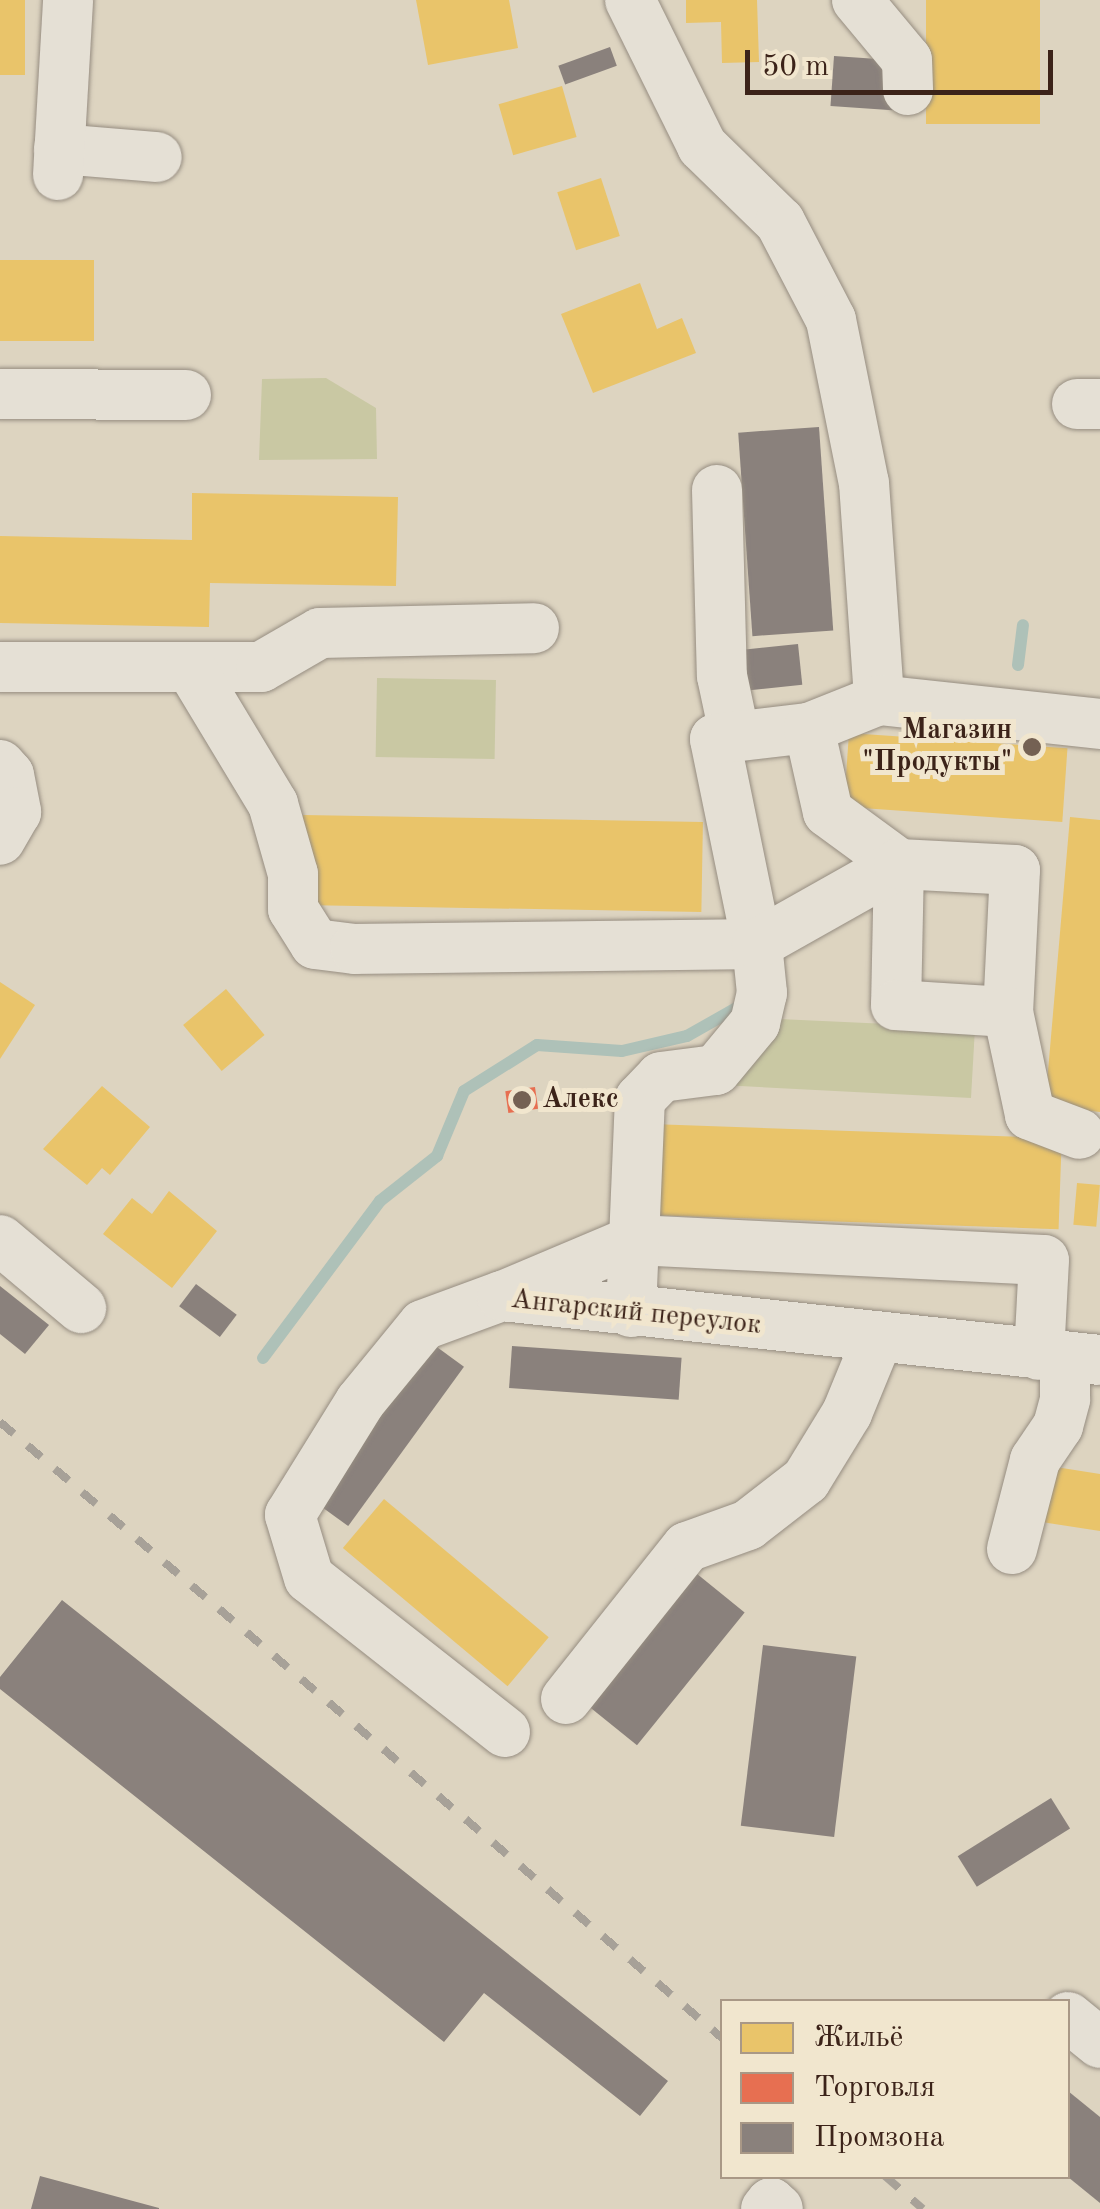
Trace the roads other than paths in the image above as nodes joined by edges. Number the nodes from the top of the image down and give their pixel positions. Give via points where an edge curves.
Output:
1 (68, 0) edge
2 (630, 0) edge
3 (857, 0) edge
4 (908, 90) dead end
5 (157, 157) dead end
6 (0, 394) edge
7 (186, 395) dead end
8 (717, 490) dead end
9 (534, 628) dead end
10 (0, 667) edge
11 (191, 668) junction
12 (879, 700) junction
13 (1100, 724) edge
14 (808, 728) junction
15 (735, 737) junction
16 (0, 765) edge
17 (0, 840) edge
18 (899, 864) junction
19 (756, 944) junction
20 (1008, 1012) junction
21 (1080, 1134) dead end
22 (0, 1240) edge
23 (634, 1240) junction
24 (502, 1296) junction
25 (81, 1308) dead end
26 (631, 1312) junction
27 (877, 1340) junction
28 (1068, 1357) edge
29 (1012, 1549) dead end
30 (566, 1700) dead end
31 (505, 1732) dead end
32 (1070, 2018) edge
33 (1100, 2044) edge
34 (766, 2209) edge
35 (778, 2209) edge

1 - 5 street via 58,162
2 - 12 street via 702,146 780,222 831,320 864,483
3 - 4 street via 907,60
6 - 7 street
8 - 15 street via 722,676
9 - 11 street via 320,633 261,667
10 - 11 street
11 - 19 street via 272,804 292,874 293,910 315,944
12 - 13 street
12 - 14 street
14 - 15 street
14 - 18 street via 828,812
15 - 19 street via 715,740
16 - 17 street via 9,775 16,812
18 - 19 street
18 - 20 street via 896,1004
18 - 20 street via 1015,870
19 - 23 street via 762,994 755,1024 716,1070 661,1076 640,1098
20 - 21 street via 1030,1114
22 - 25 street
23 - 24 street
23 - 26 street
23 - 28 street via 1044,1260
24 - 26 street, Ангарский переулок
24 - 31 street, Ангарский переулок via 422,1325 360,1402 290,1515 309,1578
26 - 27 street, Ангарский переулок
27 - 28 street, Ангарский переулок
27 - 30 street via 847,1413 806,1480 748,1525 688,1546
28 - 29 street via 1058,1426 1036,1460
32 - 33 street
34 - 35 street via 771,2203

